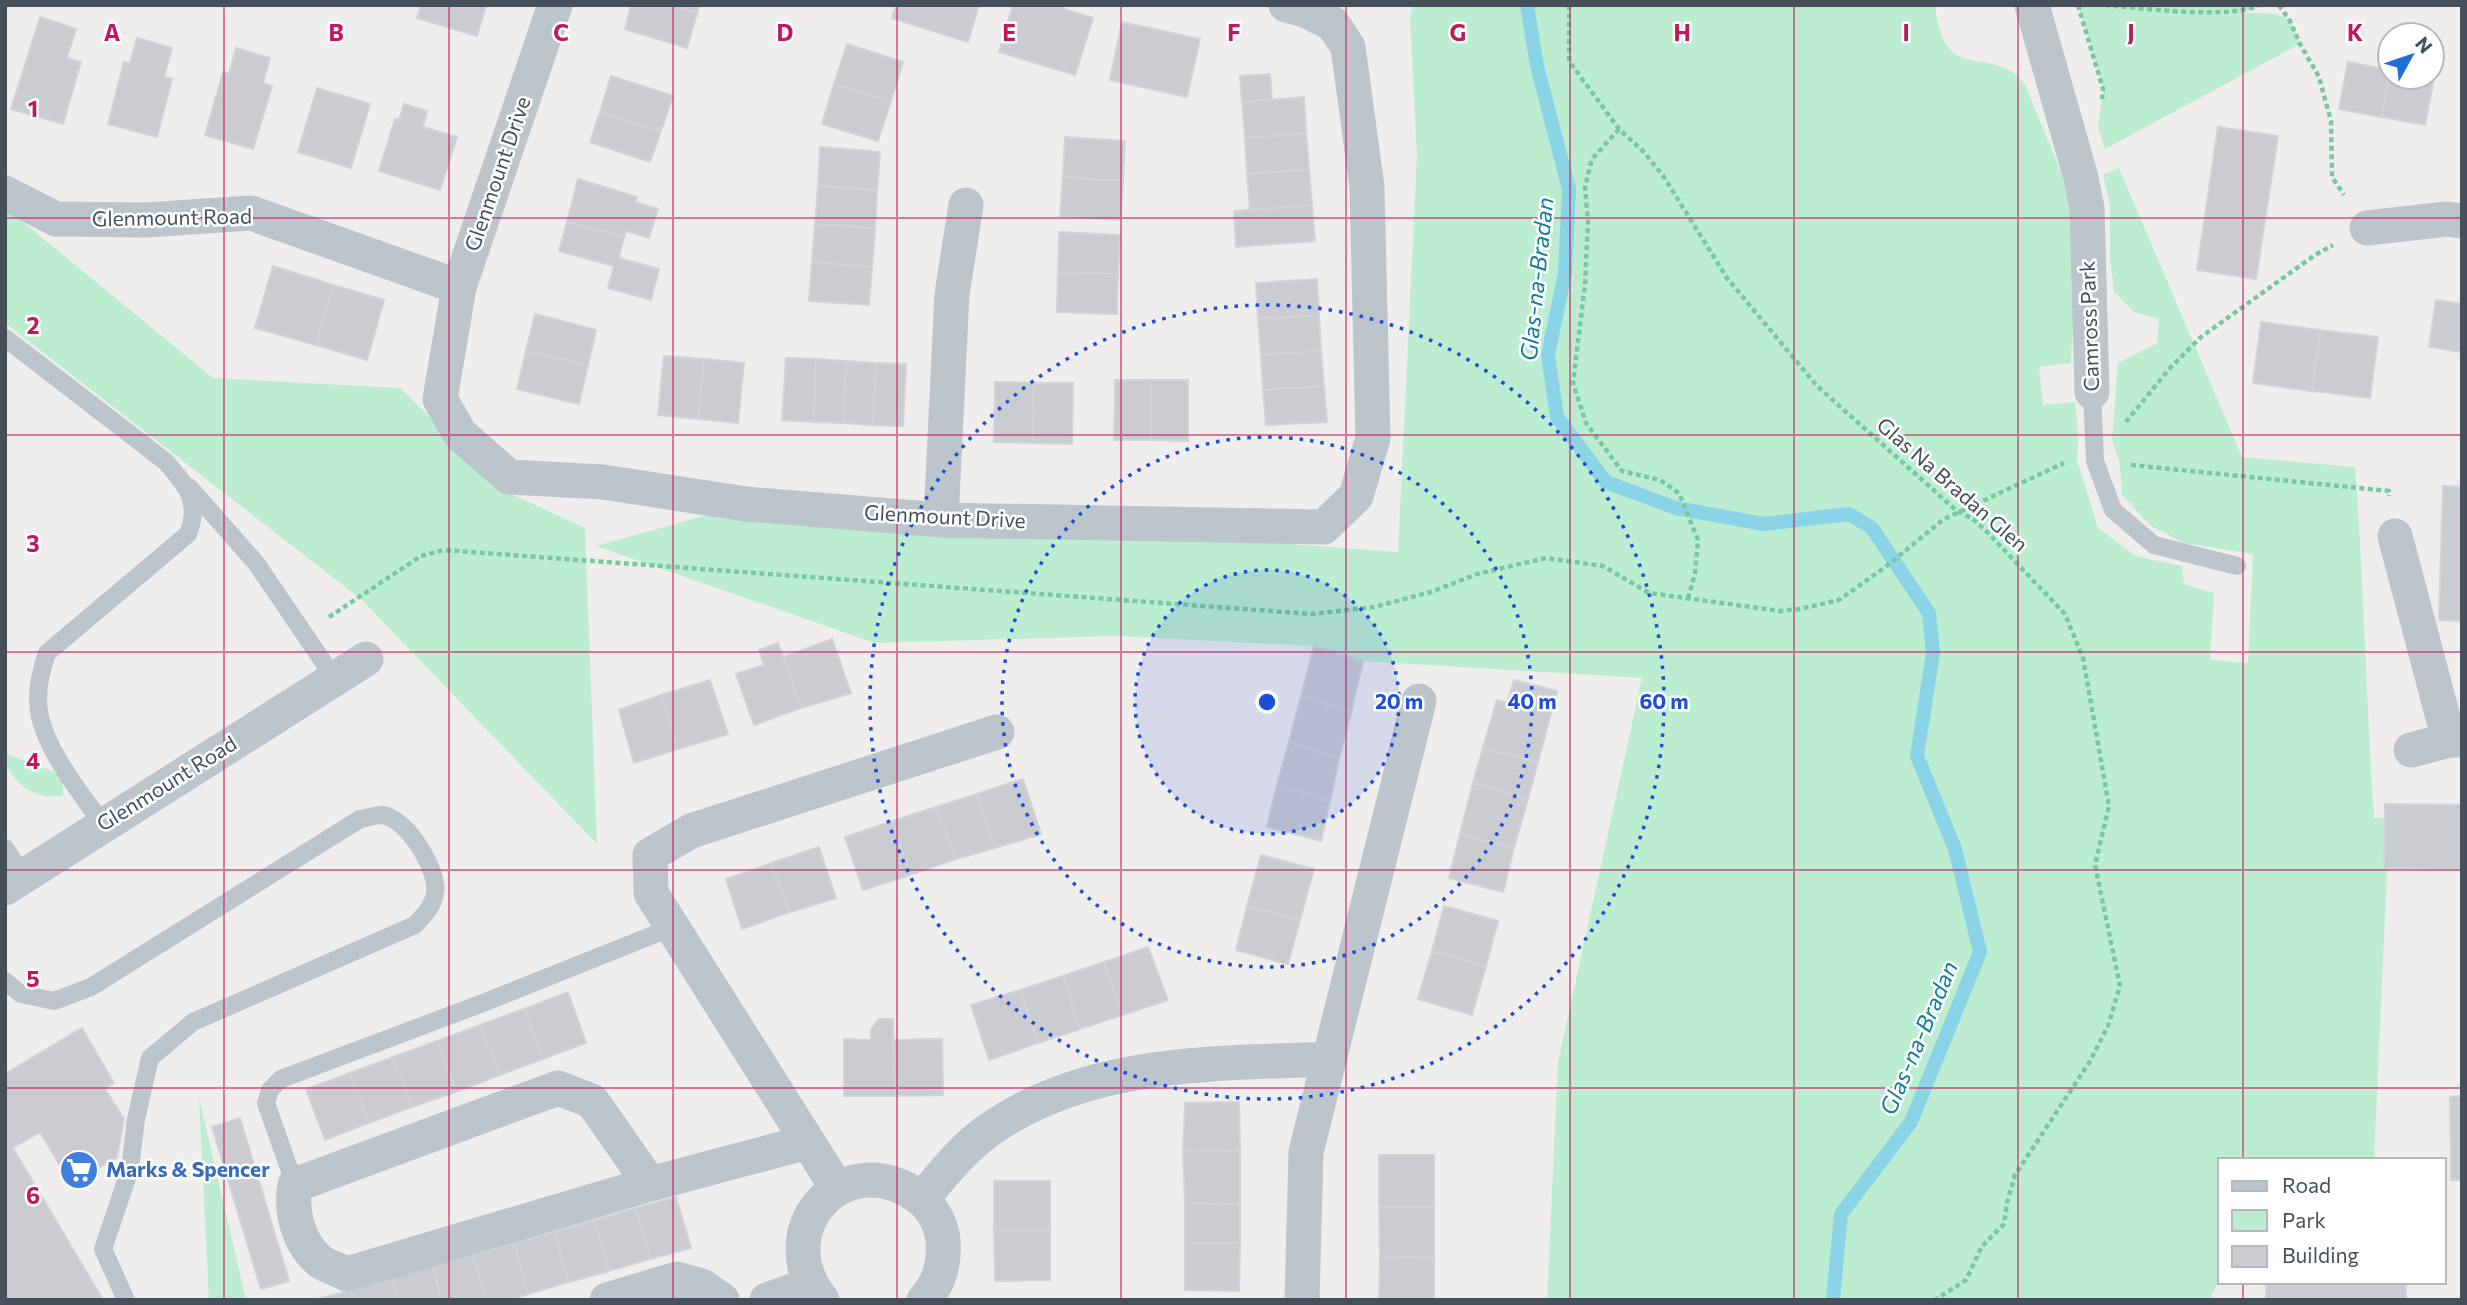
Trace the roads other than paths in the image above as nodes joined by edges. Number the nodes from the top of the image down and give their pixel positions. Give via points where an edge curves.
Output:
1 (555, 5) edge
2 (1286, 5) edge
3 (2032, 5) edge
4 (5, 192) edge
5 (966, 205) dead end
6 (2462, 221) edge
7 (2367, 228) road end
8 (459, 287) junction
9 (5, 338) edge
10 (2092, 392) joint
11 (166, 462) junction
12 (941, 520) junction
13 (2395, 536) road end
14 (2237, 566) dead end
15 (366, 659) dead end
16 (335, 679) junction
17 (1419, 701) dead end
18 (997, 732) dead end
19 (2455, 740) edge
20 (2411, 750) dead end
21 (103, 825) junction
22 (11, 870) edge
23 (673, 927) junction
24 (5, 982) edge
25 (1329, 1059) junction
26 (807, 1142) junction
27 (650, 1184) junction
28 (295, 1185) junction
29 (837, 1188) junction
30 (922, 1199) junction
31 (935, 1292) edge
32 (819, 1296) edge
33 (127, 1300) edge
34 (607, 1300) edge
35 (722, 1300) edge
36 (767, 1300) edge
37 (1302, 1300) edge

1 - 8 street, Glenmount Drive
2 - 12 street, Glenmount Drive via 1333,24 1348,47 1367,187 1373,438 1356,496 1324,527
3 - 10 street, Camross Park via 2087,208
4 - 8 street, Glenmount Road via 55,219 146,220 251,213
5 - 12 street via 952,294
6 - 7 street
8 - 12 street, Glenmount Drive via 440,399 460,433 509,477 603,482 746,504
9 - 11 lane
10 - 14 lane, Camross Park via 2095,461 2113,510 2154,545
11 - 16 lane via 256,563
11 - 21 lane via 187,486 193,504 188,534 47,653 39,676 40,716 58,760
13 - 19 street
15 - 16 street, Glenmount Road
16 - 21 street, Glenmount Road
17 - 25 street
18 - 23 street via 691,831 650,855 651,893
19 - 20 street
21 - 22 street, Glenmount Road
23 - 26 street
23 - 28 lane via 281,1079 266,1102
24 - 33 lane via 21,994 54,1001 91,987 360,819 383,815 401,824 432,869 436,891 429,910 415,925 193,1022 150,1058 130,1169 103,1249
25 - 30 street via 1125,1073 1045,1099 989,1130
25 - 37 street via 1306,1152
26 - 27 street
26 - 29 street
27 - 28 street via 592,1101 558,1088
27 - 28 street via 347,1274 322,1263 303,1244 292,1201
29 - 30 street via 859,1180 882,1179 904,1186
29 - 32 street via 822,1199 804,1231 804,1267
30 - 31 street via 943,1235 945,1255
32 - 36 street
34 - 35 street via 677,1279 702,1286

